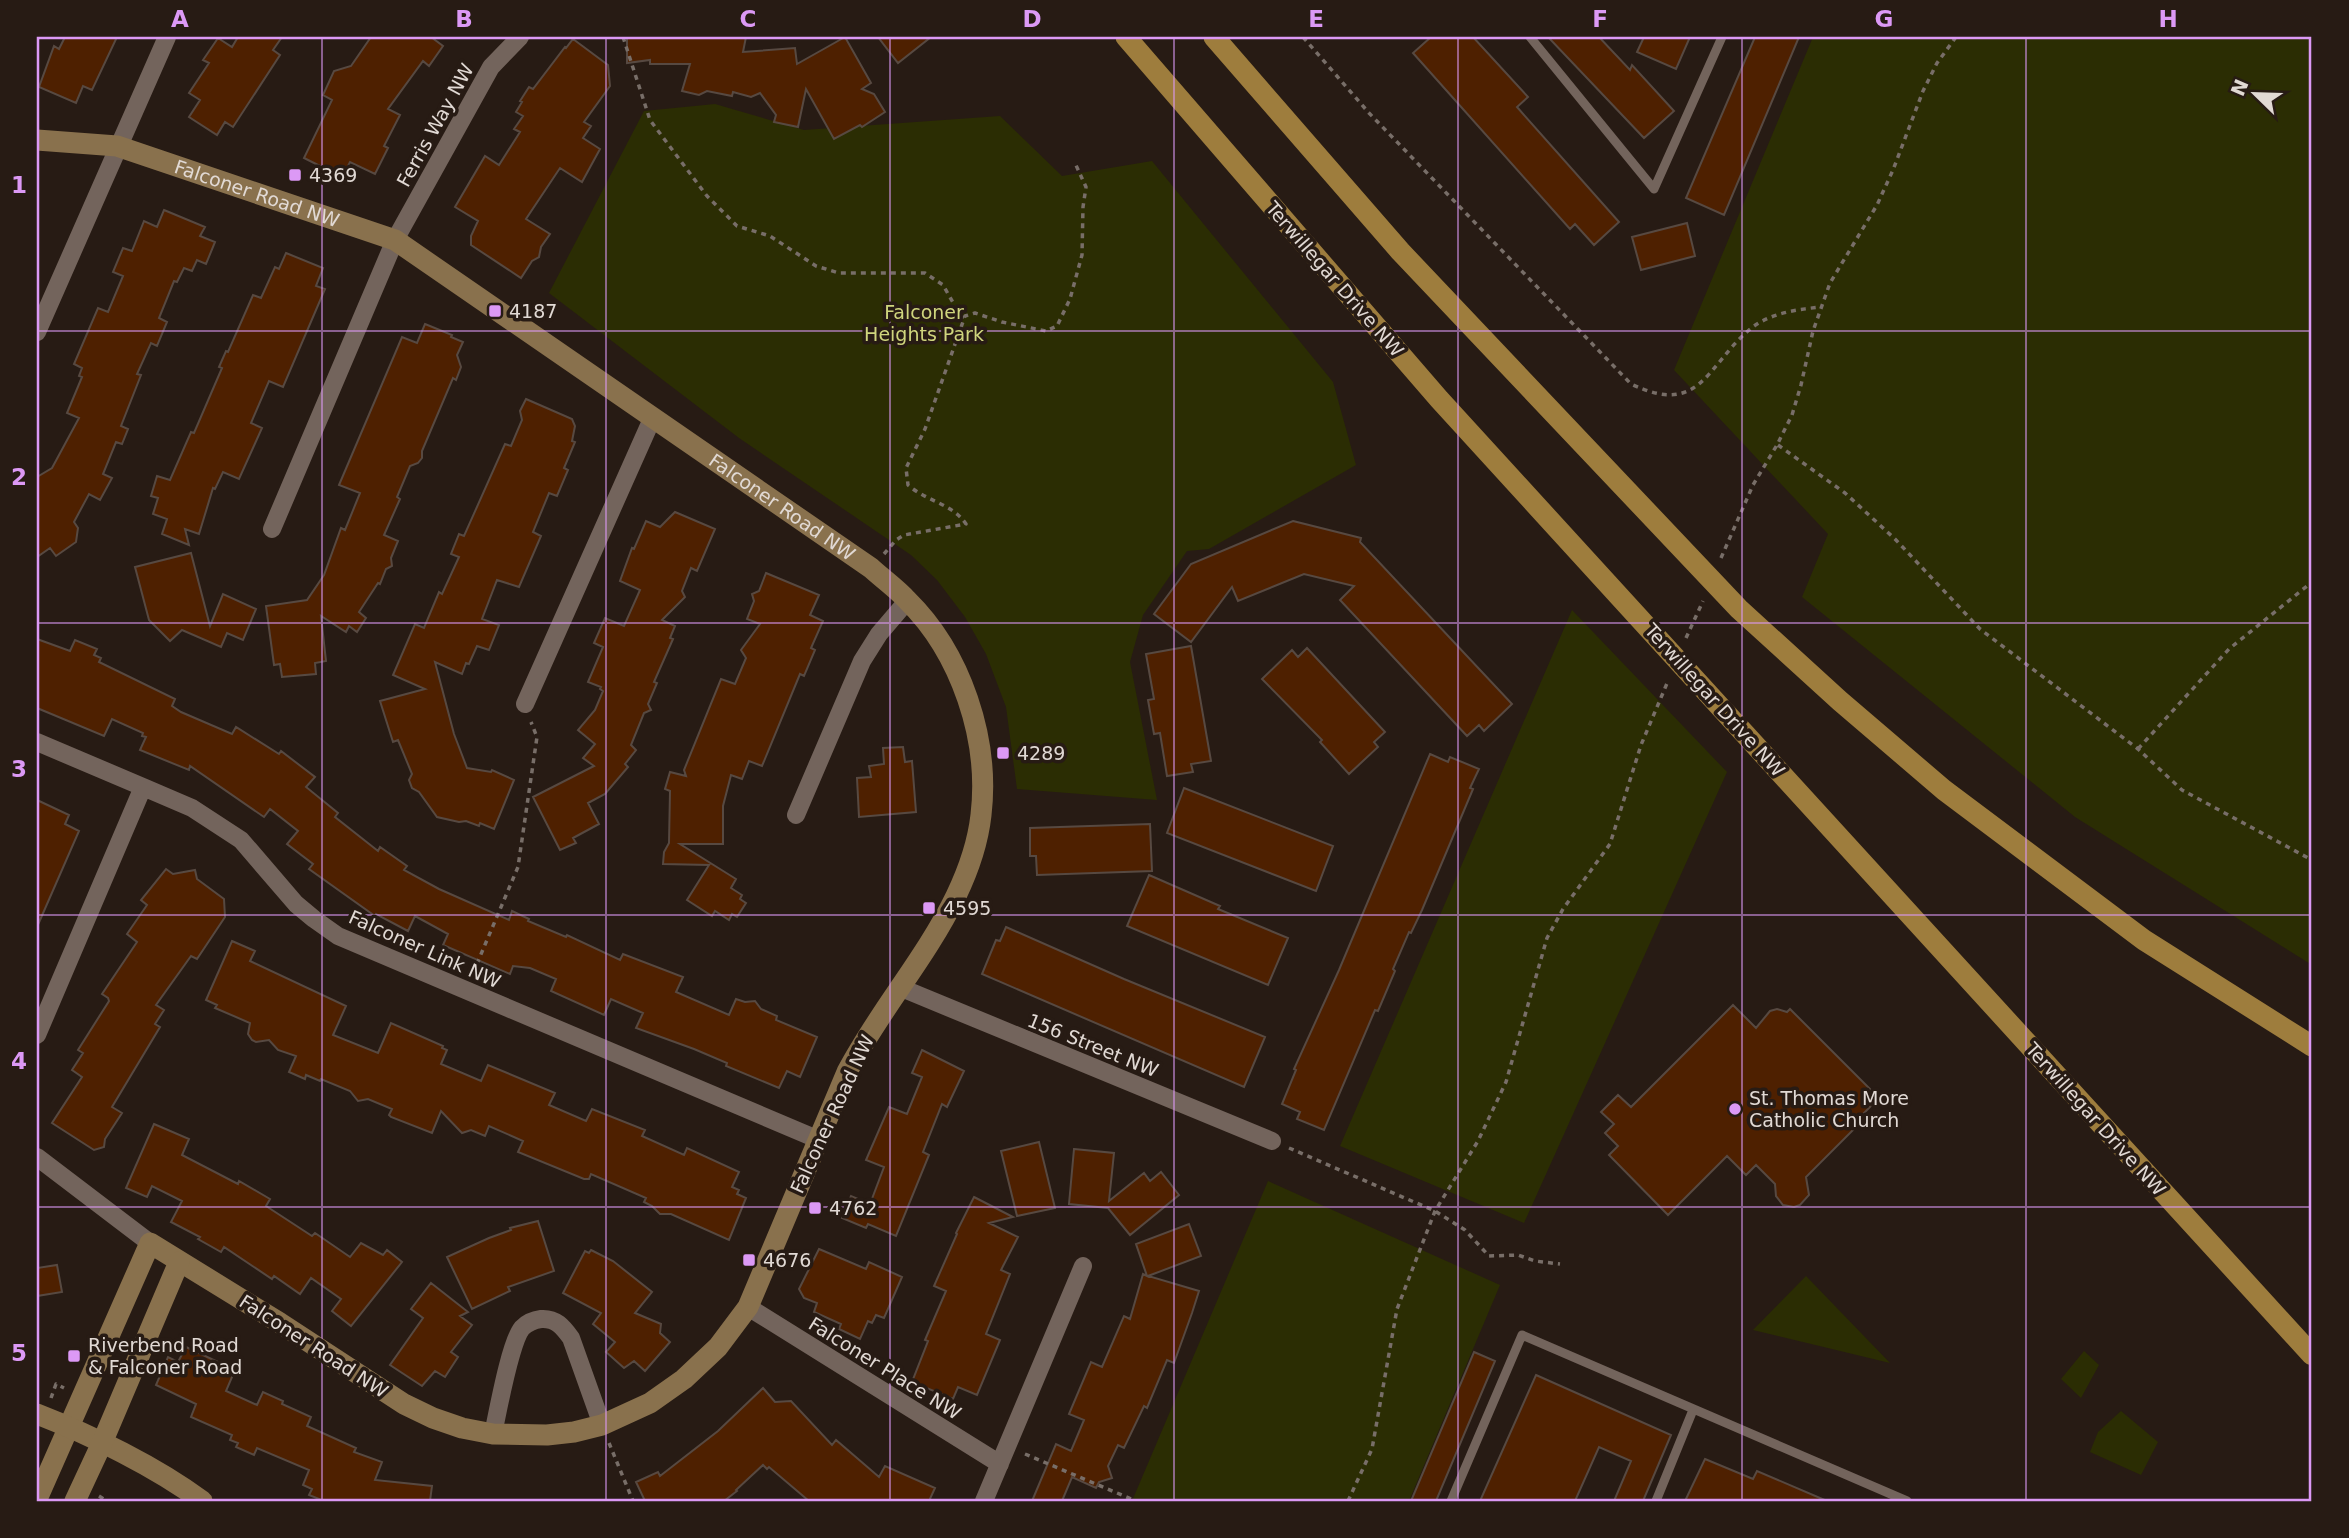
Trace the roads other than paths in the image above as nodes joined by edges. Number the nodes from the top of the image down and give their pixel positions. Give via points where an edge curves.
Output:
1 (167, 37) edge
2 (520, 37) edge
3 (1126, 37) edge
4 (1214, 37) edge
5 (1530, 37) edge
6 (1723, 37) edge
7 (37, 140) edge
8 (117, 146) junction
9 (395, 240) junction
10 (37, 332) edge
11 (652, 419) junction
12 (272, 528) dead end
13 (908, 600) junction
14 (525, 704) road end
15 (37, 742) edge
16 (143, 786) junction
17 (796, 815) dead end
18 (899, 986) junction
19 (37, 1035) edge
20 (2312, 1046) edge
21 (817, 1139) junction
22 (1272, 1141) road end
23 (37, 1157) edge
24 (150, 1243) junction
25 (179, 1262) junction
26 (1083, 1266) dead end
27 (748, 1307) junction
28 (2312, 1355) edge
29 (1693, 1410) junction
30 (37, 1414) edge
31 (602, 1425) junction
32 (68, 1427) junction
33 (493, 1433) junction
34 (102, 1443) junction
35 (1000, 1464) junction
36 (37, 1499) edge
37 (75, 1501) edge
38 (202, 1501) edge
39 (984, 1501) edge
40 (1451, 1501) edge
41 (1656, 1501) edge
42 (1907, 1501) edge

1 - 8 street
2 - 9 street, Ferris Way NW via 491,67
3 - 28 main road, Terwillegar Drive NW via 1438,399
4 - 20 main road via 1400,251 1739,610 1944,790 2144,940
5 - 6 lane via 1654,189
7 - 8 street, Falconer Road NW
8 - 9 street, Falconer Road NW
8 - 10 street
9 - 11 street, Falconer Road NW
9 - 12 street
11 - 13 street, Falconer Road NW via 871,568
11 - 14 street
13 - 17 street via 862,661
13 - 18 street, Falconer Road NW via 955,667 968,699 977,735 981,814 957,894
15 - 16 street, Falconer Link NW
16 - 19 street
16 - 21 street, Falconer Link NW via 192,808 241,840 296,904 338,936
18 - 21 street, Falconer Road NW via 864,1038
18 - 22 street, 156 Street NW
21 - 27 street, Falconer Road NW
23 - 24 street, Falconer Road NW
24 - 25 street, Falconer Road NW
24 - 32 street
25 - 33 street, Falconer Road NW via 404,1404 453,1425
25 - 34 street
26 - 35 street
27 - 31 street, Falconer Road NW via 718,1347 684,1379 650,1403
27 - 35 street, Falconer Place NW
29 - 40 lane via 1522,1335
29 - 41 lane
29 - 42 lane
30 - 32 street
31 - 33 street, Falconer Road NW via 548,1435
31 - 33 street via 571,1338 553,1319 540,1319 529,1321 517,1336
32 - 34 street
32 - 36 street
34 - 37 street
34 - 38 street
35 - 39 street

